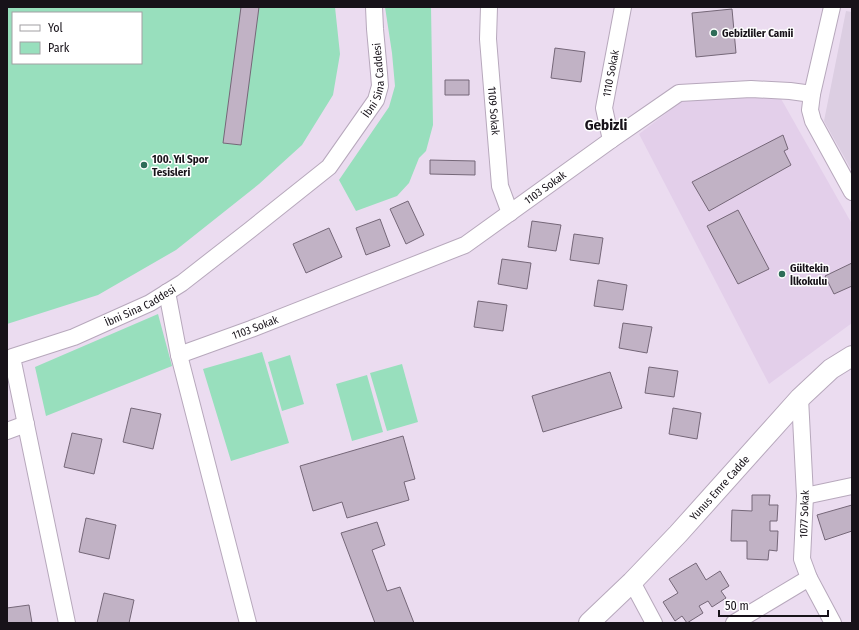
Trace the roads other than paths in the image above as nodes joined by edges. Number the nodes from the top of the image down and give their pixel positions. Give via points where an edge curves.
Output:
1 (374, 7) edge
2 (488, 7) edge
3 (623, 7) edge
4 (832, 7) edge
5 (812, 94) junction
6 (611, 140) junction
7 (852, 192) edge
8 (510, 213) junction
9 (167, 292) junction
10 (180, 355) junction
11 (852, 356) edge
12 (9, 357) edge
13 (800, 398) junction
14 (26, 424) junction
15 (7, 431) edge
16 (852, 486) edge
17 (805, 496) junction
18 (809, 578) junction
19 (632, 582) junction
20 (67, 623) edge
21 (248, 623) edge
22 (589, 623) edge
23 (654, 623) edge
24 (734, 623) edge
25 (832, 623) edge

1 - 9 street, İbni Sina Caddesi via 380,86 376,100 329,167 182,283
2 - 8 street, 1109 Sokak via 488,39 500,186
3 - 6 street, 1110 Sokak via 604,108
4 - 5 street
5 - 6 street, 1103 Sokak via 751,90 679,93
5 - 7 street via 810,110 813,121
6 - 8 street, 1103 Sokak
8 - 10 street, 1103 Sokak via 465,245
9 - 10 street
9 - 12 street, İbni Sina Caddesi via 150,303 74,337
10 - 21 street
11 - 13 street, Yunus Emre Cadde via 831,369
12 - 14 street, İbni Sina Caddesi
13 - 17 street, 1077 Sokak
13 - 19 street, Yunus Emre Cadde
14 - 15 street
14 - 20 street, İbni Sina Caddesi
16 - 17 street
17 - 18 street, 1077 Sokak via 802,559
18 - 24 street
18 - 25 street, 1077 Sokak
19 - 22 street, Yunus Emre Cadde
19 - 23 street

